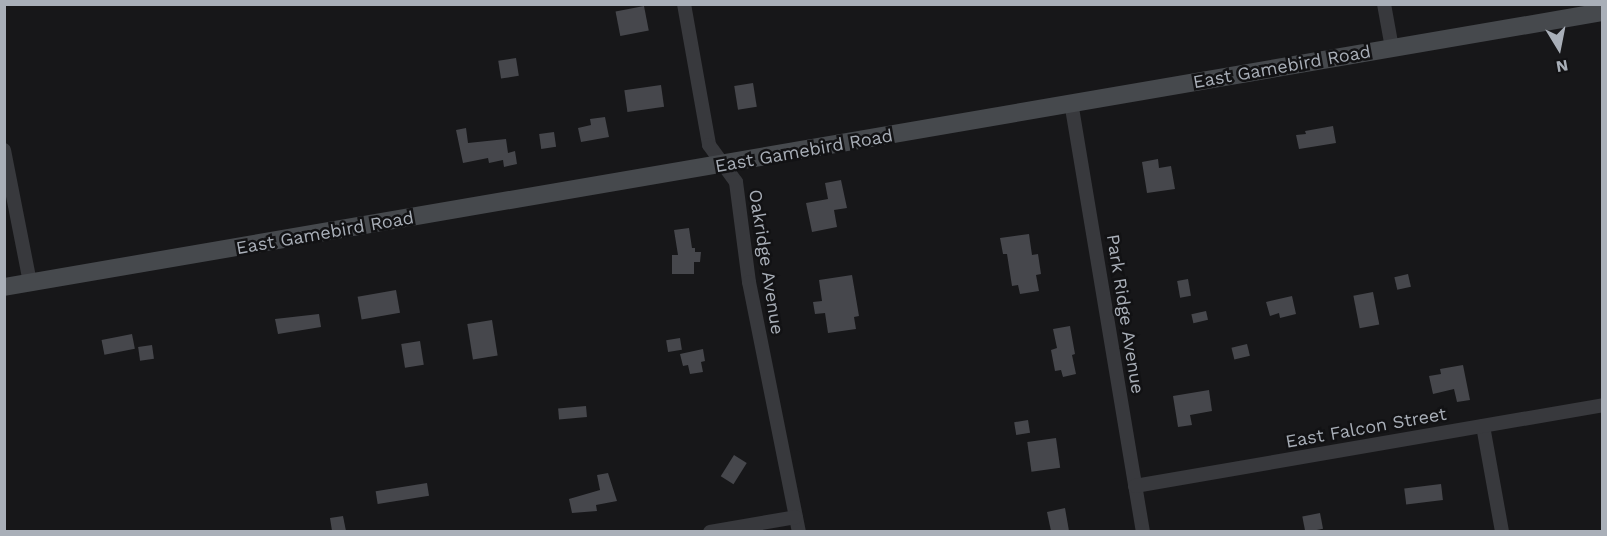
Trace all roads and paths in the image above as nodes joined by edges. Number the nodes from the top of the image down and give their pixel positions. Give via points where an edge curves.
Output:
1 (684, 4) edge
2 (1384, 4) edge
3 (1602, 12) edge
4 (1392, 48) junction
5 (1071, 102) junction
6 (4, 150) edge
7 (721, 166) junction
8 (30, 283) junction
9 (4, 287) edge
10 (1602, 405) edge
11 (1483, 426) junction
12 (1135, 486) junction
13 (796, 517) junction
14 (710, 531) edge
15 (799, 531) edge
16 (1143, 531) edge
17 (1502, 531) edge

1 - 7 street, Oakridge Avenue via 709,145
2 - 4 street
3 - 4 main road, East Gamebird Road
4 - 5 main road, East Gamebird Road
5 - 7 main road, East Gamebird Road
5 - 12 street, Park Ridge Avenue
6 - 8 street
7 - 8 main road, East Gamebird Road
7 - 13 street, Oakridge Avenue via 736,182 749,282
8 - 9 main road, East Gamebird Road
10 - 11 street, East Falcon Street
11 - 12 street, East Falcon Street
11 - 17 street
12 - 16 street, Park Ridge Avenue
13 - 14 street
13 - 15 street, Oakridge Avenue

